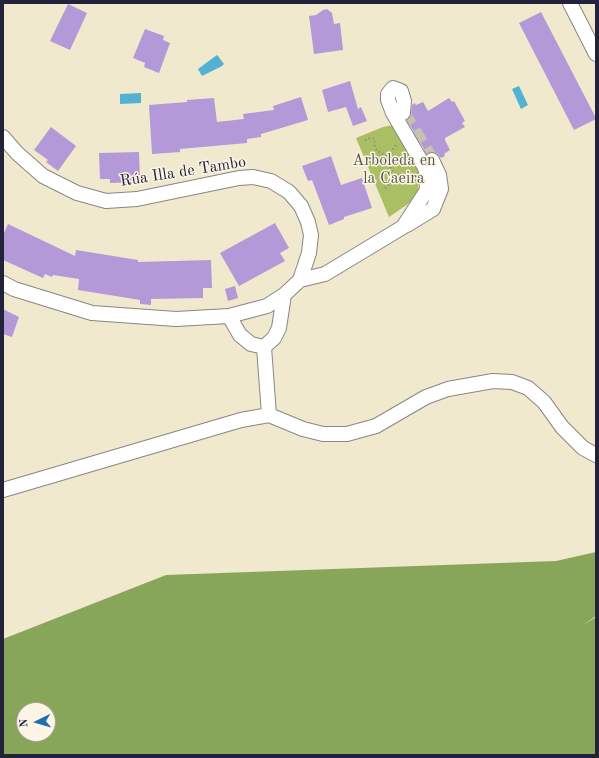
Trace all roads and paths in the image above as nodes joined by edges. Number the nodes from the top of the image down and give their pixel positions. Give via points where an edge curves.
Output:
1 (570, 3) edge
2 (596, 54) edge
3 (403, 113) tunnel mouth
4 (3, 137) edge
5 (365, 140) dead end
6 (398, 142) dead end
7 (388, 160) junction
8 (386, 188) dead end
9 (300, 280) junction
10 (3, 282) edge
11 (284, 295) junction
12 (229, 316) junction
13 (264, 347) junction
14 (269, 415) junction
15 (596, 455) edge
16 (3, 490) edge
17 (16, 716) edge
18 (3, 724) edge

1 - 2 street
3 - 9 street via 404,101 401,91 392,88 388,94 392,113 439,176 441,189 433,209 325,274
4 - 9 street, Rúa Illa de Tambo via 42,176 78,193 106,200 137,199 239,178 272,182 289,192 301,206 308,222 311,235 310,253
5 - 7 path via 374,139 377,151
6 - 7 path
7 - 8 path via 394,177
9 - 11 street, Rúa Illa de Tambo
10 - 12 street, Rúa Illa de Tambo via 14,289 92,313 176,319
11 - 12 street, Rúa Illa de Tambo via 267,306
11 - 13 street via 279,328 274,338
12 - 13 street via 240,336 251,344
13 - 14 street
14 - 15 street via 323,434 347,434 376,426 426,397 448,389 493,381 512,382 528,388 544,402 562,427 583,448
14 - 16 street via 241,420
17 - 18 path

